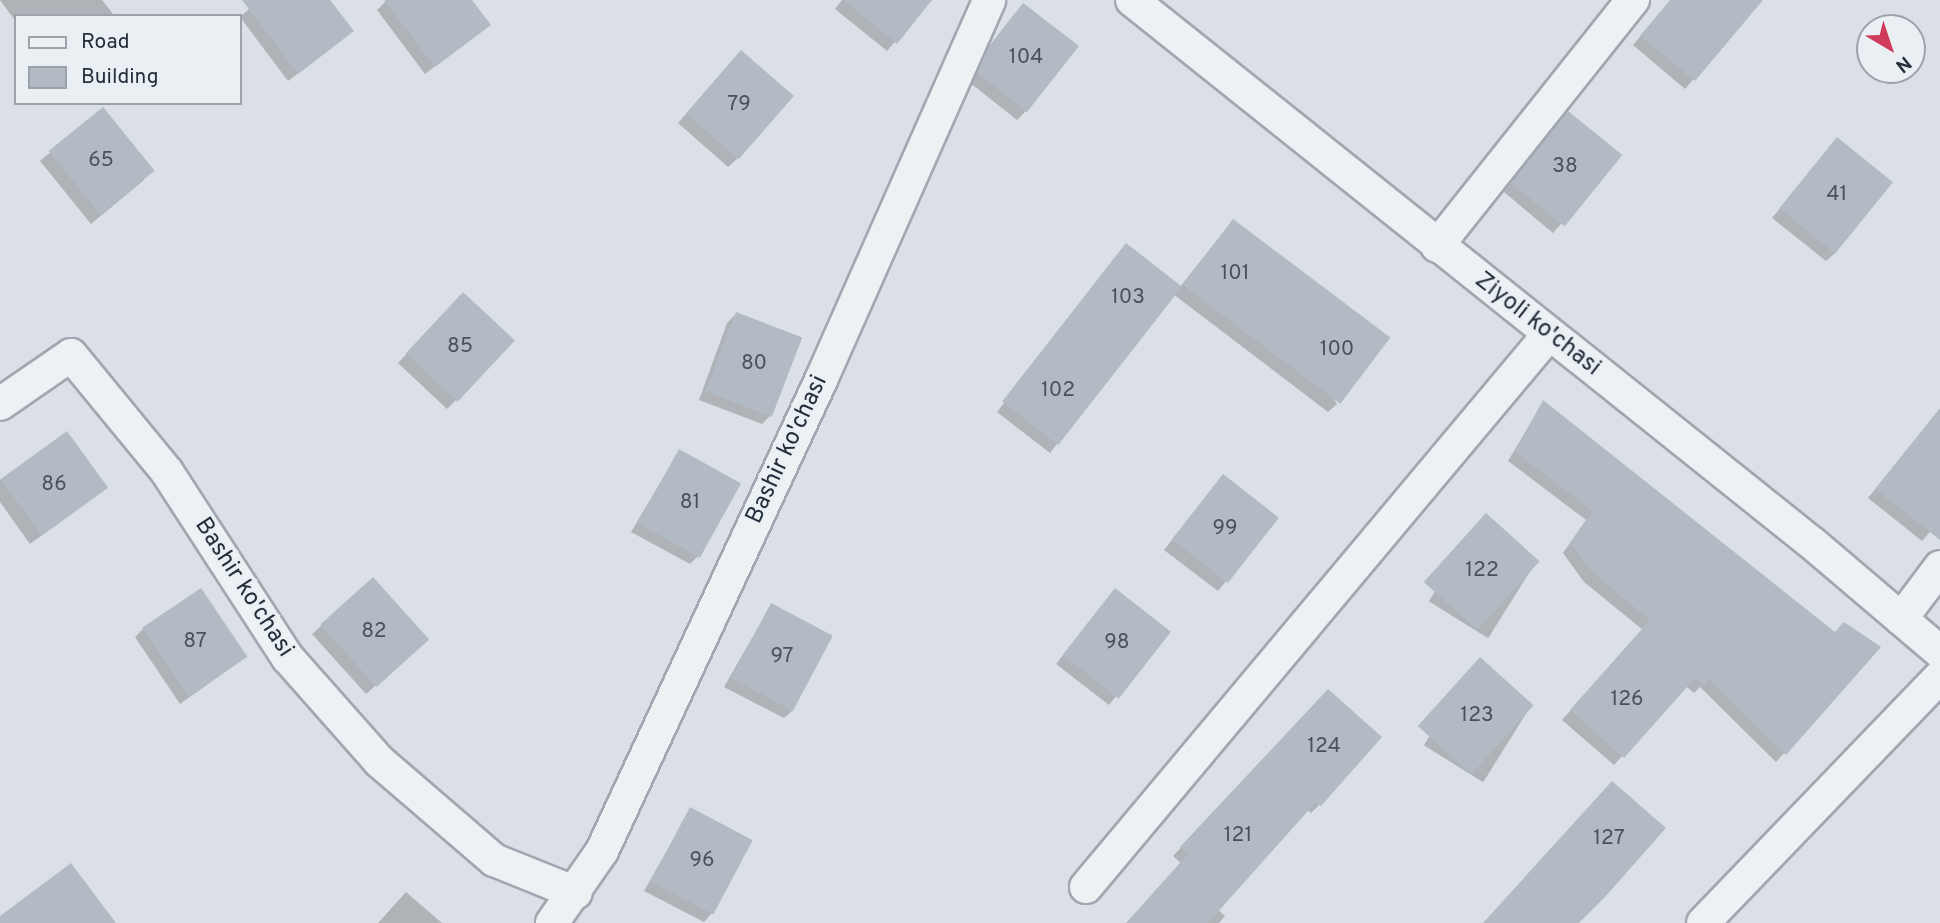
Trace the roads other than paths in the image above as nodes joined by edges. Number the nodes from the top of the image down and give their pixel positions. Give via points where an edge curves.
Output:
1 (989, 0) edge
2 (1132, 0) edge
3 (1633, 0) edge
4 (1437, 246) junction
5 (1549, 334) junction
6 (0, 404) edge
7 (1940, 567) edge
8 (1901, 618) junction
9 (1940, 652) edge
10 (1940, 677) edge
11 (1086, 887) dead end
12 (576, 893) junction
13 (552, 923) edge
14 (1703, 923) edge

1 - 12 street, Bashir ko'chasi via 821,380 602,851
2 - 4 street, Ziyoli ko'chasi
3 - 4 street
4 - 5 street, Ziyoli ko'chasi
5 - 8 street, Ziyoli ko'chasi
5 - 11 street
6 - 12 street, Bashir ko'chasi via 71,355 167,472 288,658 379,761 494,860
7 - 8 street
8 - 9 street, Ziyoli ko'chasi
10 - 14 street
12 - 13 street, Bashir ko'chasi

